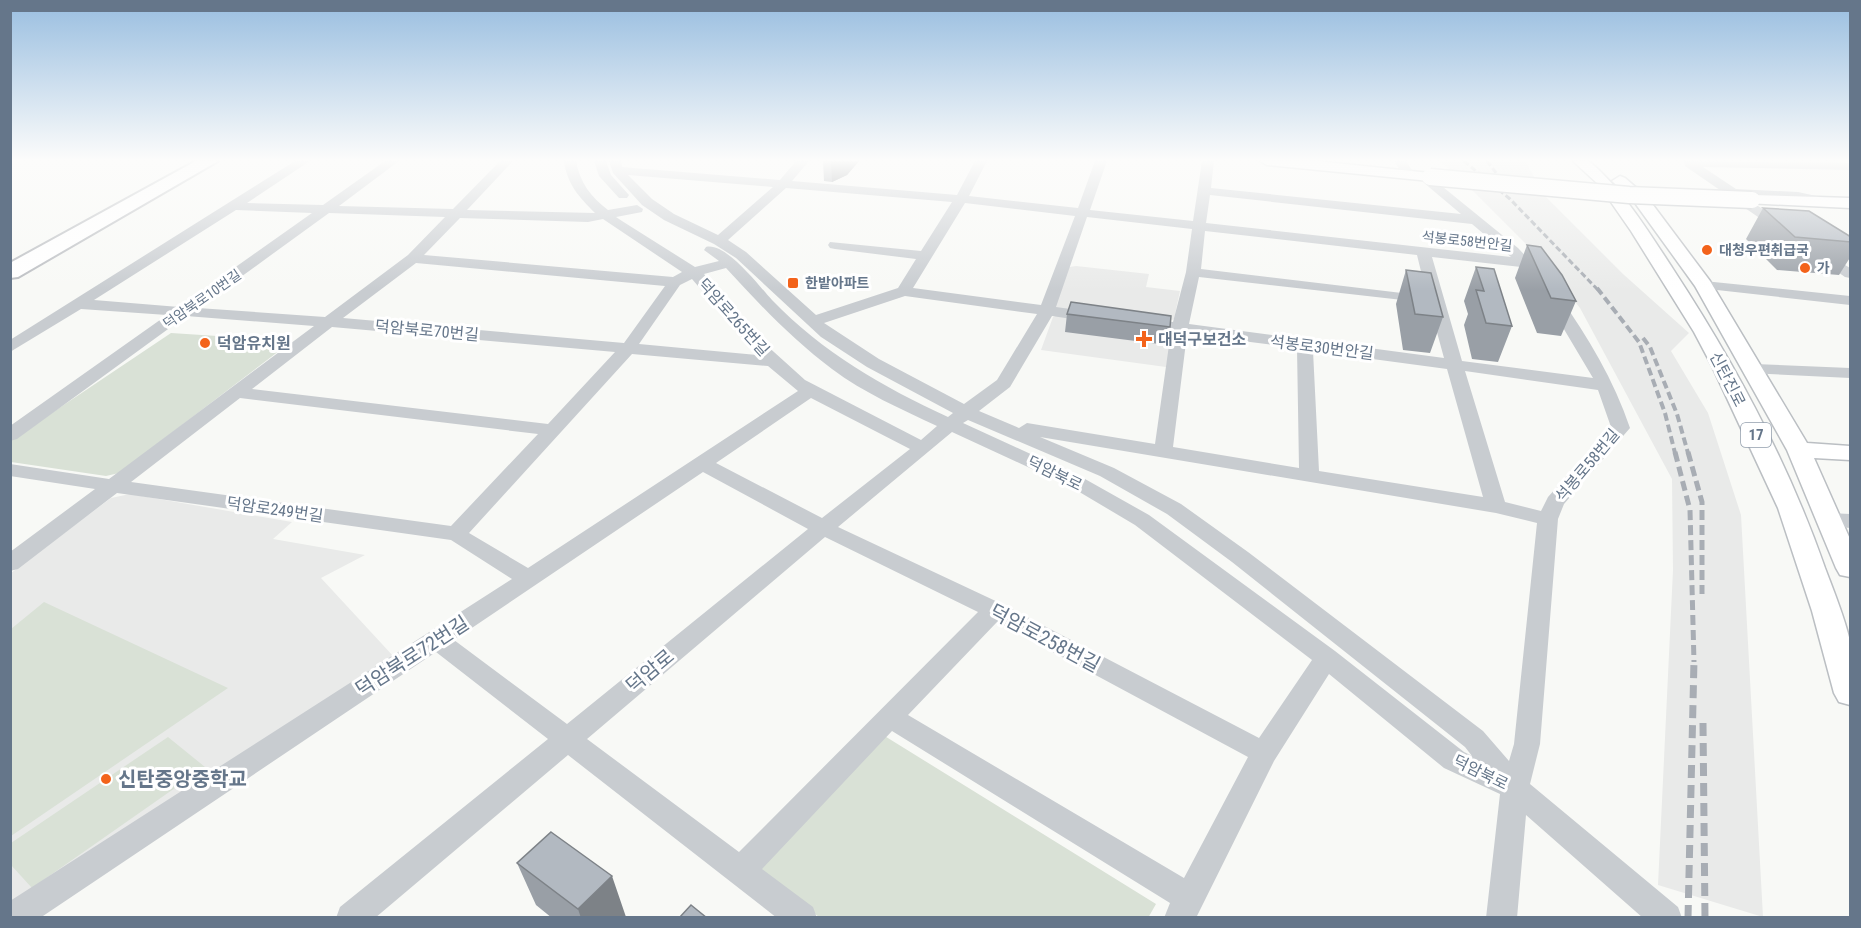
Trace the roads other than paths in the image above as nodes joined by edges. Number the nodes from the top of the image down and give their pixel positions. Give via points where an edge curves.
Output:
1 (108, 204) edge
2 (134, 204) edge
3 (237, 204) edge
4 (330, 204) edge
5 (464, 204) edge
6 (594, 204) edge
7 (632, 204) edge
8 (650, 204) edge
9 (761, 204) edge
10 (959, 204) edge
11 (1008, 204) edge
12 (1084, 204) edge
13 (1202, 204) edge
14 (1328, 204) edge
15 (1456, 204) edge
16 (1629, 204) edge
17 (1634, 204) edge
18 (1753, 204) edge
19 (234, 206) junction
20 (325, 208) junction
21 (637, 209) junction
22 (455, 213) junction
23 (1081, 213) junction
24 (605, 216) junction
25 (1475, 220) junction
26 (1200, 226) junction
27 (1793, 235) edge
28 (1644, 237) junction
29 (719, 242) junction
30 (835, 244) dead end
31 (1840, 248) edge
32 (1423, 251) junction
33 (1681, 255) junction
34 (924, 256) junction
35 (10, 257) edge
36 (413, 258) junction
37 (729, 263) junction
38 (1526, 263) junction
39 (693, 272) junction
40 (1193, 272) junction
41 (10, 273) edge
42 (1851, 274) edge
43 (675, 282) junction
44 (1704, 285) junction
45 (904, 291) junction
46 (1851, 301) edge
47 (1436, 302) junction
48 (79, 304) junction
49 (1047, 311) junction
50 (182, 313) junction
51 (1106, 318) edge
52 (1129, 321) edge
53 (329, 322) junction
54 (812, 322) junction
55 (1180, 328) junction
56 (1305, 345) junction
57 (629, 347) junction
58 (10, 348) edge
59 (773, 361) junction
60 (1455, 364) junction
61 (1754, 369) junction
62 (1851, 373) edge
63 (1603, 385) junction
64 (810, 391) junction
65 (238, 393) junction
66 (957, 418) junction
67 (995, 424) junction
68 (554, 430) junction
69 (10, 435) edge
70 (923, 448) junction
71 (1799, 450) junction
72 (1163, 453) junction
73 (1851, 453) edge
74 (701, 463) junction
75 (10, 470) edge
76 (1310, 476) junction
77 (114, 486) junction
78 (1496, 507) junction
79 (1548, 519) junction
80 (1840, 520) edge
81 (823, 528) junction
82 (456, 534) junction
83 (10, 564) edge
84 (1851, 568) edge
85 (528, 578) junction
86 (994, 610) junction
87 (437, 640) junction
88 (1326, 658) junction
89 (1851, 693) edge
90 (890, 717) junction
91 (566, 740) junction
92 (1264, 753) junction
93 (1515, 788) junction
94 (740, 871) junction
95 (1184, 908) edge
96 (12, 918) edge
97 (351, 918) edge
98 (802, 918) edge
99 (1501, 918) edge
100 (1667, 918) edge

1 - 35 highway
2 - 41 highway
3 - 19 street
4 - 20 street, 덕암북로10번길
5 - 22 street
6 - 24 street, 덕암로265번길
7 - 21 street, 덕암북로
8 - 29 street, 덕암북로
9 - 29 street
10 - 34 street
11 - 23 street, 석봉로58번안길
12 - 23 street, 덕암로
13 - 26 street
14 - 25 street
15 - 25 street, 석봉로58번길
16 - 28 main road, 신탄진로 / 17
17 - 33 main road, 신탄진로 / 17
18 - 27 street
19 - 20 street
19 - 48 street
20 - 22 street
20 - 50 street, 덕암북로10번길
21 - 24 street
21 - 37 street, 덕암북로
22 - 24 street
22 - 36 street
23 - 26 street, 석봉로58번안길
23 - 49 street, 덕암로
24 - 39 street, 덕암로265번길
25 - 38 street, 석봉로58번길
26 - 32 street, 석봉로58번안길
26 - 40 street
28 - 33 main road via 1659,238
28 - 89 main road, 신탄진로 / 17 via 1704,332 1791,508
29 - 54 street, 덕암북로 via 741,255
30 - 34 street
31 - 42 street via 1811,247
32 - 38 street, 석봉로58번안길
32 - 47 street
33 - 44 main road, 신탄진로 / 17
34 - 45 street
36 - 43 street
36 - 53 street
37 - 39 street
37 - 66 street, 덕암북로 via 769,306 839,366 890,397
38 - 63 street, 석봉로58번길 via 1569,321
39 - 43 street
39 - 59 street, 덕암로265번길
40 - 47 street
40 - 55 street
43 - 57 street
44 - 46 street
44 - 61 main road, 신탄진로 / 17
45 - 49 street
45 - 54 street
47 - 60 street
48 - 50 street, 덕암북로70번길
48 - 58 street
49 - 51 street
49 - 66 street, 덕암로 via 1004,383
50 - 53 street, 덕암북로70번길
50 - 69 street, 덕암북로10번길
52 - 55 street, 석봉로30번안길
53 - 57 street, 덕암북로70번길
53 - 65 street
54 - 66 street, 덕암북로
55 - 56 street, 석봉로30번안길
55 - 72 street
56 - 60 street, 석봉로30번안길
56 - 76 street
57 - 59 street, 덕암북로70번길
57 - 68 street
59 - 64 street, 덕암로265번길
60 - 63 street, 석봉로30번안길
60 - 78 street
61 - 62 street
61 - 71 main road, 신탄진로 / 17
63 - 79 street, 석봉로58번길 via 1621,428 1555,502
64 - 70 street, 덕암로265번길
64 - 74 street, 덕암북로72번길
65 - 68 street
65 - 77 street
66 - 67 street, 덕암북로
66 - 70 street, 덕암로
66 - 88 street, 덕암북로 via 981,437 1078,483 1142,520
67 - 72 street
67 - 93 street, 덕암북로 via 1107,472 1174,509 1474,739
68 - 82 street
70 - 81 street, 덕암로
71 - 73 main road
71 - 80 main road, 신탄진로 / 17
72 - 76 street
74 - 81 street, 덕암로258번길
74 - 85 street, 덕암북로72번길
75 - 77 street, 덕암로249번길
76 - 78 street
77 - 82 street, 덕암로249번길
77 - 83 street
78 - 79 street
79 - 93 street, 석봉로58번길 via 1527,744
80 - 84 main road, 신탄진로 / 17
81 - 86 street, 덕암로258번길
81 - 91 street, 덕암로
82 - 85 street, 덕암로249번길
85 - 87 street, 덕암북로72번길
86 - 90 street
86 - 92 street, 덕암로258번길
87 - 91 street
87 - 96 street, 덕암북로72번길
88 - 92 street
88 - 93 street, 덕암북로 via 1454,760
90 - 94 street
90 - 95 street
91 - 94 street
91 - 97 street, 덕암로
92 - 95 street
93 - 99 street, 석봉로58번길
93 - 100 street, 덕암북로
94 - 98 street

